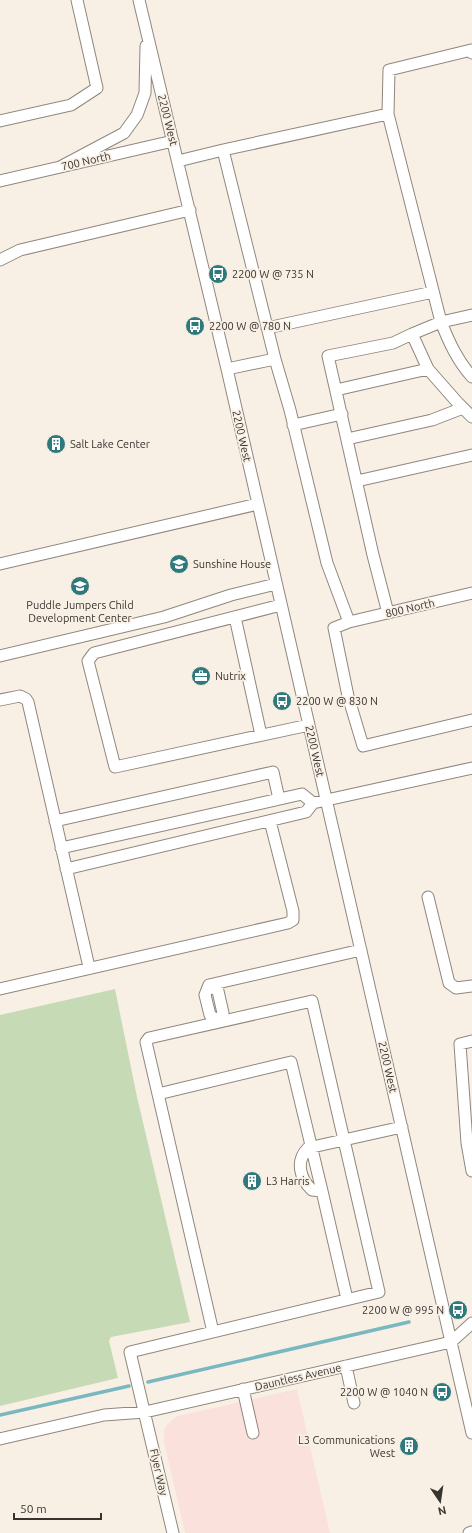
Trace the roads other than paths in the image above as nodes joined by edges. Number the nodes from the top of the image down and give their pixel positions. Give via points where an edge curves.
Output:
1 (77, 0) edge
2 (139, 0) edge
3 (146, 29) junction
4 (472, 53) edge
5 (388, 114) junction
6 (0, 121) edge
7 (173, 141) junction
8 (223, 150) junction
9 (178, 161) junction
10 (60, 167) junction
11 (0, 181) edge
12 (190, 210) junction
13 (0, 260) edge
14 (433, 292) junction
15 (472, 315) edge
16 (441, 322) junction
17 (267, 328) junction
18 (412, 334) junction
19 (275, 359) junction
20 (227, 369) junction
21 (428, 369) junction
22 (472, 377) edge
23 (336, 390) junction
24 (463, 408) junction
25 (342, 414) junction
26 (472, 417) edge
27 (294, 425) junction
28 (348, 439) junction
29 (472, 455) edge
30 (357, 481) junction
31 (258, 504) junction
32 (0, 564) edge
33 (276, 584) junction
34 (472, 594) edge
35 (281, 605) junction
36 (388, 613) junction
37 (236, 617) junction
38 (349, 622) junction
39 (0, 656) edge
40 (0, 700) edge
41 (472, 720) edge
42 (309, 725) junction
43 (262, 735) junction
44 (472, 768) edge
45 (279, 799) junction
46 (326, 801) junction
47 (313, 803) junction
48 (55, 821) junction
49 (270, 821) junction
50 (61, 848) junction
51 (66, 869) junction
52 (428, 897) dead end
53 (361, 950) junction
54 (89, 967) junction
55 (472, 986) edge
56 (0, 989) edge
57 (218, 1022) junction
58 (472, 1041) edge
59 (158, 1094) junction
60 (402, 1127) junction
61 (345, 1140) junction
62 (312, 1148) junction
63 (472, 1170) edge
64 (322, 1191) junction
65 (347, 1299) junction
66 (472, 1323) edge
67 (213, 1332) junction
68 (451, 1342) junction
69 (346, 1366) junction
70 (243, 1389) junction
71 (354, 1403) dead end
72 (145, 1412) junction
73 (472, 1433) edge
74 (253, 1434) dead end
75 (0, 1439) edge
76 (472, 1532) edge
77 (172, 1533) edge
78 (469, 1533) edge

1 - 6 street via 96,88 71,105
2 - 3 street, 2200 West
3 - 7 street, 2200 West
3 - 10 street via 145,93 137,115 124,133
4 - 5 street via 472,50 389,70
5 - 8 street
5 - 14 street
7 - 9 street, 2200 West
7 - 10 street, 700 North
8 - 9 street
8 - 17 street
9 - 12 street, 2200 West
10 - 11 street, 700 North
12 - 13 street via 20,250
12 - 20 street, 2200 West
14 - 16 street
14 - 17 street
15 - 16 street
16 - 18 street
16 - 22 street via 452,348
17 - 19 street
18 - 21 street
18 - 23 street via 393,343 328,356
19 - 20 street
19 - 27 street
20 - 31 street, 2200 West
21 - 23 street
21 - 24 street
23 - 25 street
24 - 26 street
24 - 28 street via 432,420
25 - 27 street
25 - 28 street
27 - 38 street via 327,562
28 - 30 street
29 - 30 street
30 - 36 street
31 - 32 street
31 - 33 street, 2200 West
33 - 35 street, 2200 West
33 - 39 street via 231,595 164,617
34 - 36 street, 800 North
35 - 37 street
35 - 42 street, 2200 West
36 - 38 street, 800 North
37 - 43 street
37 - 43 street via 94,653 88,661 115,767
38 - 41 street via 334,628 348,696 363,746
40 - 48 street via 20,696 28,702
42 - 43 street
42 - 46 street, 2200 West
44 - 46 street
45 - 47 street via 302,794
45 - 48 street via 273,772
45 - 50 street
46 - 47 street
46 - 53 street, 2200 West
47 - 49 street via 306,812
48 - 50 street
49 - 51 street
49 - 54 street via 293,911 293,920
50 - 51 street
51 - 54 street
52 - 55 street via 450,984 456,988
53 - 57 street via 209,985 218,991 223,1013
53 - 60 street, 2200 West
54 - 56 street
57 - 59 street via 148,1038 146,1042
57 - 61 street via 312,1001
58 - 63 street via 460,1044 467,1143
59 - 62 street via 291,1062
59 - 67 street
60 - 61 street
60 - 68 street, 2200 West
61 - 62 street
61 - 65 street via 379,1292
62 - 64 street
62 - 64 street via 303,1153 300,1162 301,1175 312,1190
64 - 65 street
65 - 67 street
66 - 68 street
67 - 72 street, Flyer Way via 130,1352
68 - 69 street, Dauntless Avenue
68 - 73 street, 2200 West
69 - 70 street, Dauntless Avenue
69 - 71 street
70 - 72 street, Dauntless Avenue
70 - 74 street
72 - 75 street, Dauntless Avenue via 104,1415
72 - 77 street, Flyer Way
76 - 78 street

